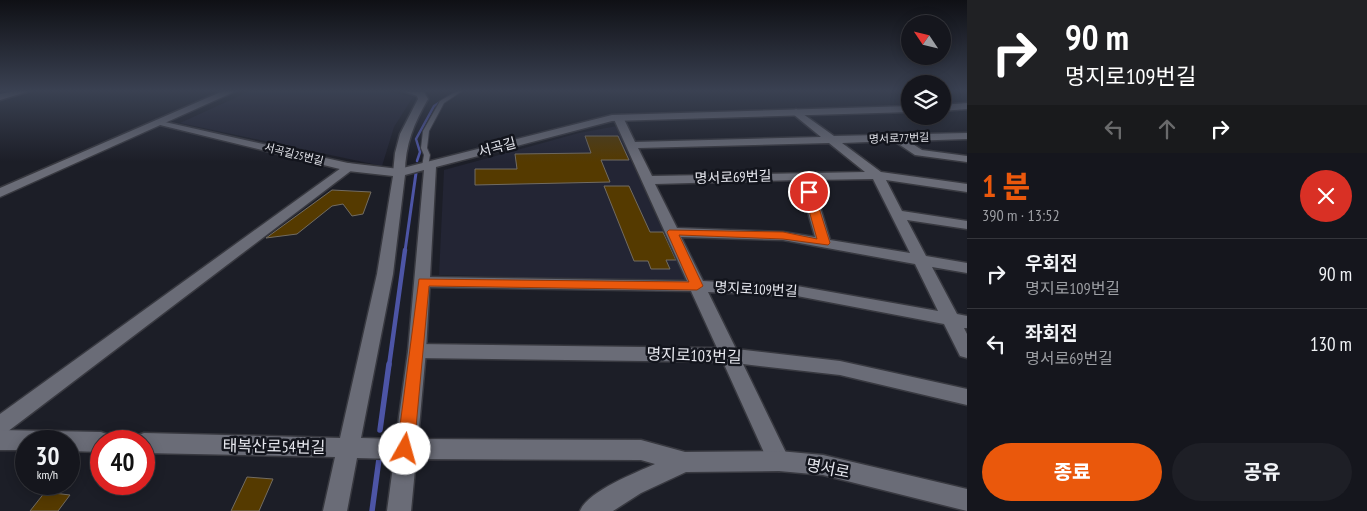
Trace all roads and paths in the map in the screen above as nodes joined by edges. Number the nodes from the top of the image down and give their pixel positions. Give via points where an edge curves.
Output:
1 (176, 115) edge
2 (414, 115) edge
3 (435, 115) edge
4 (695, 115) edge
5 (800, 115) edge
6 (618, 117) junction
7 (160, 122) junction
8 (967, 136) edge
9 (896, 138) junction
10 (831, 140) junction
11 (633, 145) junction
12 (967, 159) edge
13 (427, 166) junction
14 (348, 168) junction
15 (399, 173) junction
16 (804, 175) junction
17 (877, 175) junction
18 (649, 180) junction
19 (967, 188) edge
20 (0, 193) edge
21 (896, 214) junction
22 (967, 225) edge
23 (672, 232) junction
24 (824, 243) junction
25 (920, 260) junction
26 (967, 268) edge
27 (423, 282) junction
28 (697, 286) junction
29 (951, 319) junction
30 (967, 322) edge
31 (417, 351) junction
32 (967, 351) edge
33 (730, 355) junction
34 (967, 397) edge
35 (0, 426) edge
36 (0, 440) edge
37 (15, 440) edge
38 (155, 443) edge
39 (347, 448) junction
40 (405, 449) junction
41 (779, 461) junction
42 (686, 462) junction
43 (967, 501) edge
44 (335, 511) edge
45 (399, 511) edge
46 (592, 511) edge

1 - 7 street
2 - 15 street via 406,129
3 - 13 lane via 426,131
4 - 6 street, 서곡길
5 - 10 street, 명서로77번길
6 - 11 street
6 - 13 street, 서곡길
7 - 14 street, 서곡길25번길
7 - 20 street
8 - 9 street, 명서로77번길
9 - 10 street, 명서로77번길
9 - 12 street via 919,153
10 - 11 street
10 - 17 street, 명서로77번길
11 - 18 street
13 - 15 street, 서곡길25번길
13 - 27 street
14 - 15 street, 서곡길25번길
14 - 35 street
15 - 39 street via 385,274
16 - 17 street, 명서로69번길
16 - 18 street, 명서로69번길
16 - 24 street
17 - 19 street, 명서로77번길
17 - 21 street, 명서로77번길
18 - 23 street
21 - 22 street
21 - 25 street, 명서로77번길
23 - 24 street via 783,236
23 - 28 street
24 - 25 street
25 - 26 street
25 - 29 street, 명서로77번길
27 - 28 street, 명지로109번길
27 - 31 street
28 - 29 street, 명지로109번길 via 797,291
28 - 33 street
29 - 30 street, 명지로109번길
29 - 32 street, 명서로77번길
31 - 33 street, 명지로103번길
31 - 40 street
33 - 34 street, 명지로103번길 via 840,368
33 - 41 street
36 - 37 street
38 - 39 street, 태복산로54번길
39 - 40 street, 태복산로54번길
39 - 44 street
40 - 42 street, 명서로 via 641,450
40 - 45 street
41 - 42 street, 명서로
41 - 43 street, 명서로 via 823,465
42 - 46 street, 명서로 via 633,485

